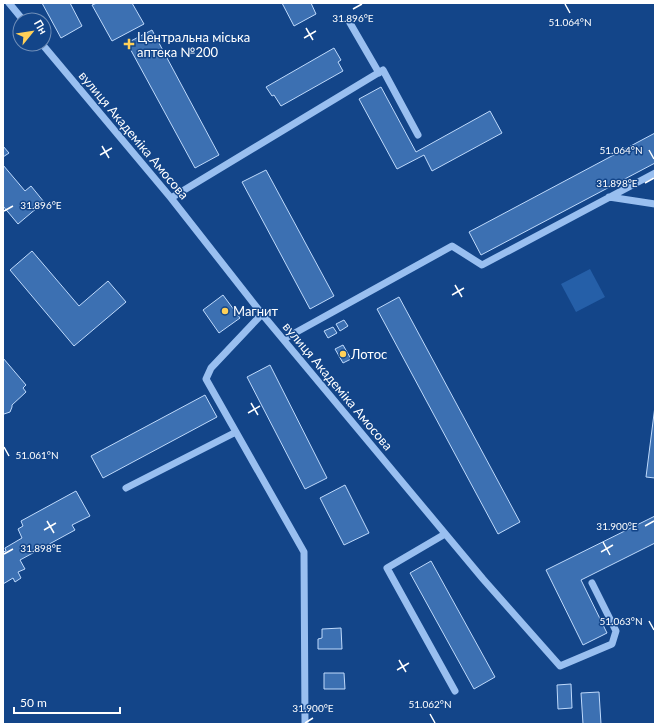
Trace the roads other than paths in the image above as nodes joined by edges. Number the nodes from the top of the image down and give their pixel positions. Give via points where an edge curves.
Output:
1 (9, 3) edge
2 (16, 12) edge
3 (350, 23) dead end
4 (49, 52) edge
5 (379, 73) junction
6 (418, 135) dead end
7 (655, 173) edge
8 (609, 197) junction
9 (171, 198) junction
10 (655, 204) edge
11 (262, 314) junction
12 (284, 339) junction
13 (236, 432) junction
14 (126, 488) dead end
15 (445, 534) junction
16 (592, 583) dead end
17 (455, 691) dead end
18 (305, 724) edge

1 - 2 street
3 - 5 street
4 - 9 street, вулиця Академіка Амосова
5 - 6 street via 383,70
5 - 9 street
7 - 8 street
8 - 10 street
8 - 12 street via 482,265 452,246
9 - 11 street, вулиця Академіка Амосова
11 - 12 street, вулиця Академіка Амосова
11 - 13 street via 211,368 206,379
12 - 15 street, вулиця Академіка Амосова
13 - 14 street
13 - 18 street via 304,552
15 - 16 street, вулиця Академіка Амосова via 560,666 612,644 616,632
15 - 17 street via 387,568

